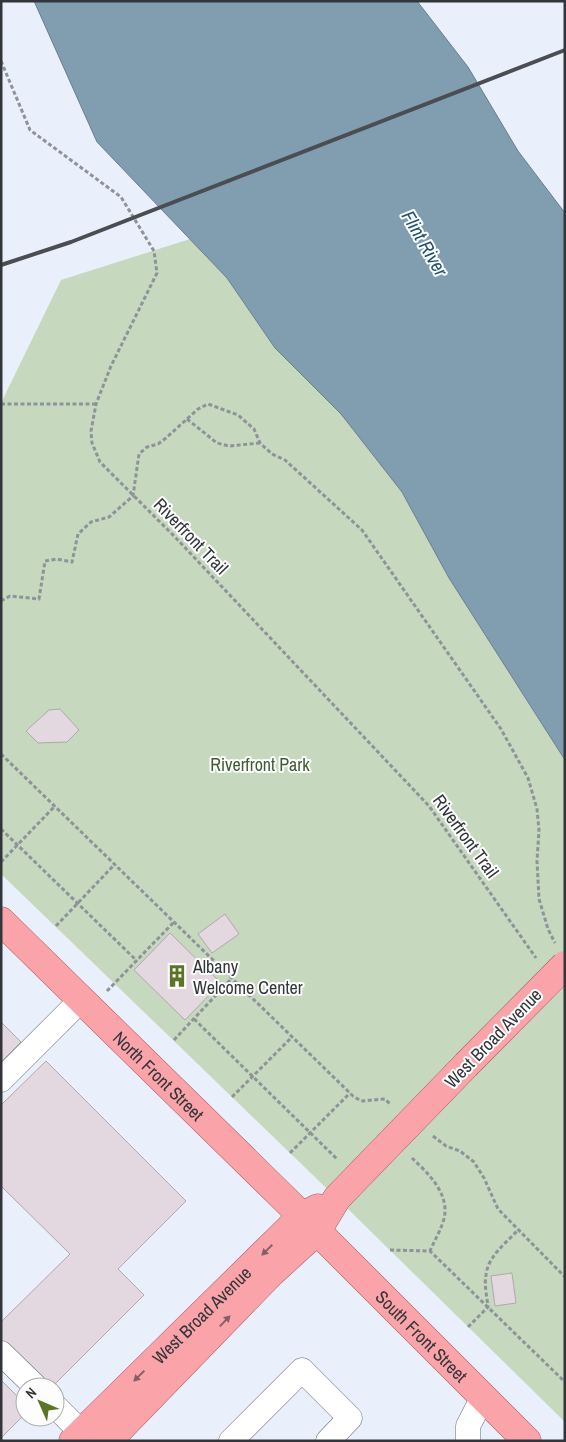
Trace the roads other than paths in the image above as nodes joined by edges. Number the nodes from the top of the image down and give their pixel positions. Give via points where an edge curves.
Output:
1 (1, 921) edge
2 (560, 955) edge
3 (86, 1003) junction
4 (1, 1080) edge
5 (310, 1223) junction
6 (1, 1353) edge
7 (26, 1377) edge
8 (483, 1397) junction
9 (65, 1418) edge
10 (82, 1438) edge
11 (108, 1441) edge
12 (231, 1441) edge
13 (328, 1441) edge
14 (468, 1441) edge
15 (527, 1441) edge

1 - 3 main road, North Front Street
2 - 5 main road, West Broad Avenue, bridge via 466,1065
3 - 4 lane
3 - 5 main road, North Front Street
5 - 8 main road, South Front Street
5 -> 10 main road, West Broad Avenue
11 -> 5 main road, West Broad Avenue via 271,1273
6 - 7 lane
8 - 14 lane via 468,1426
8 - 15 main road, South Front Street
9 - 10 lane
12 - 13 lane via 302,1370 350,1418

